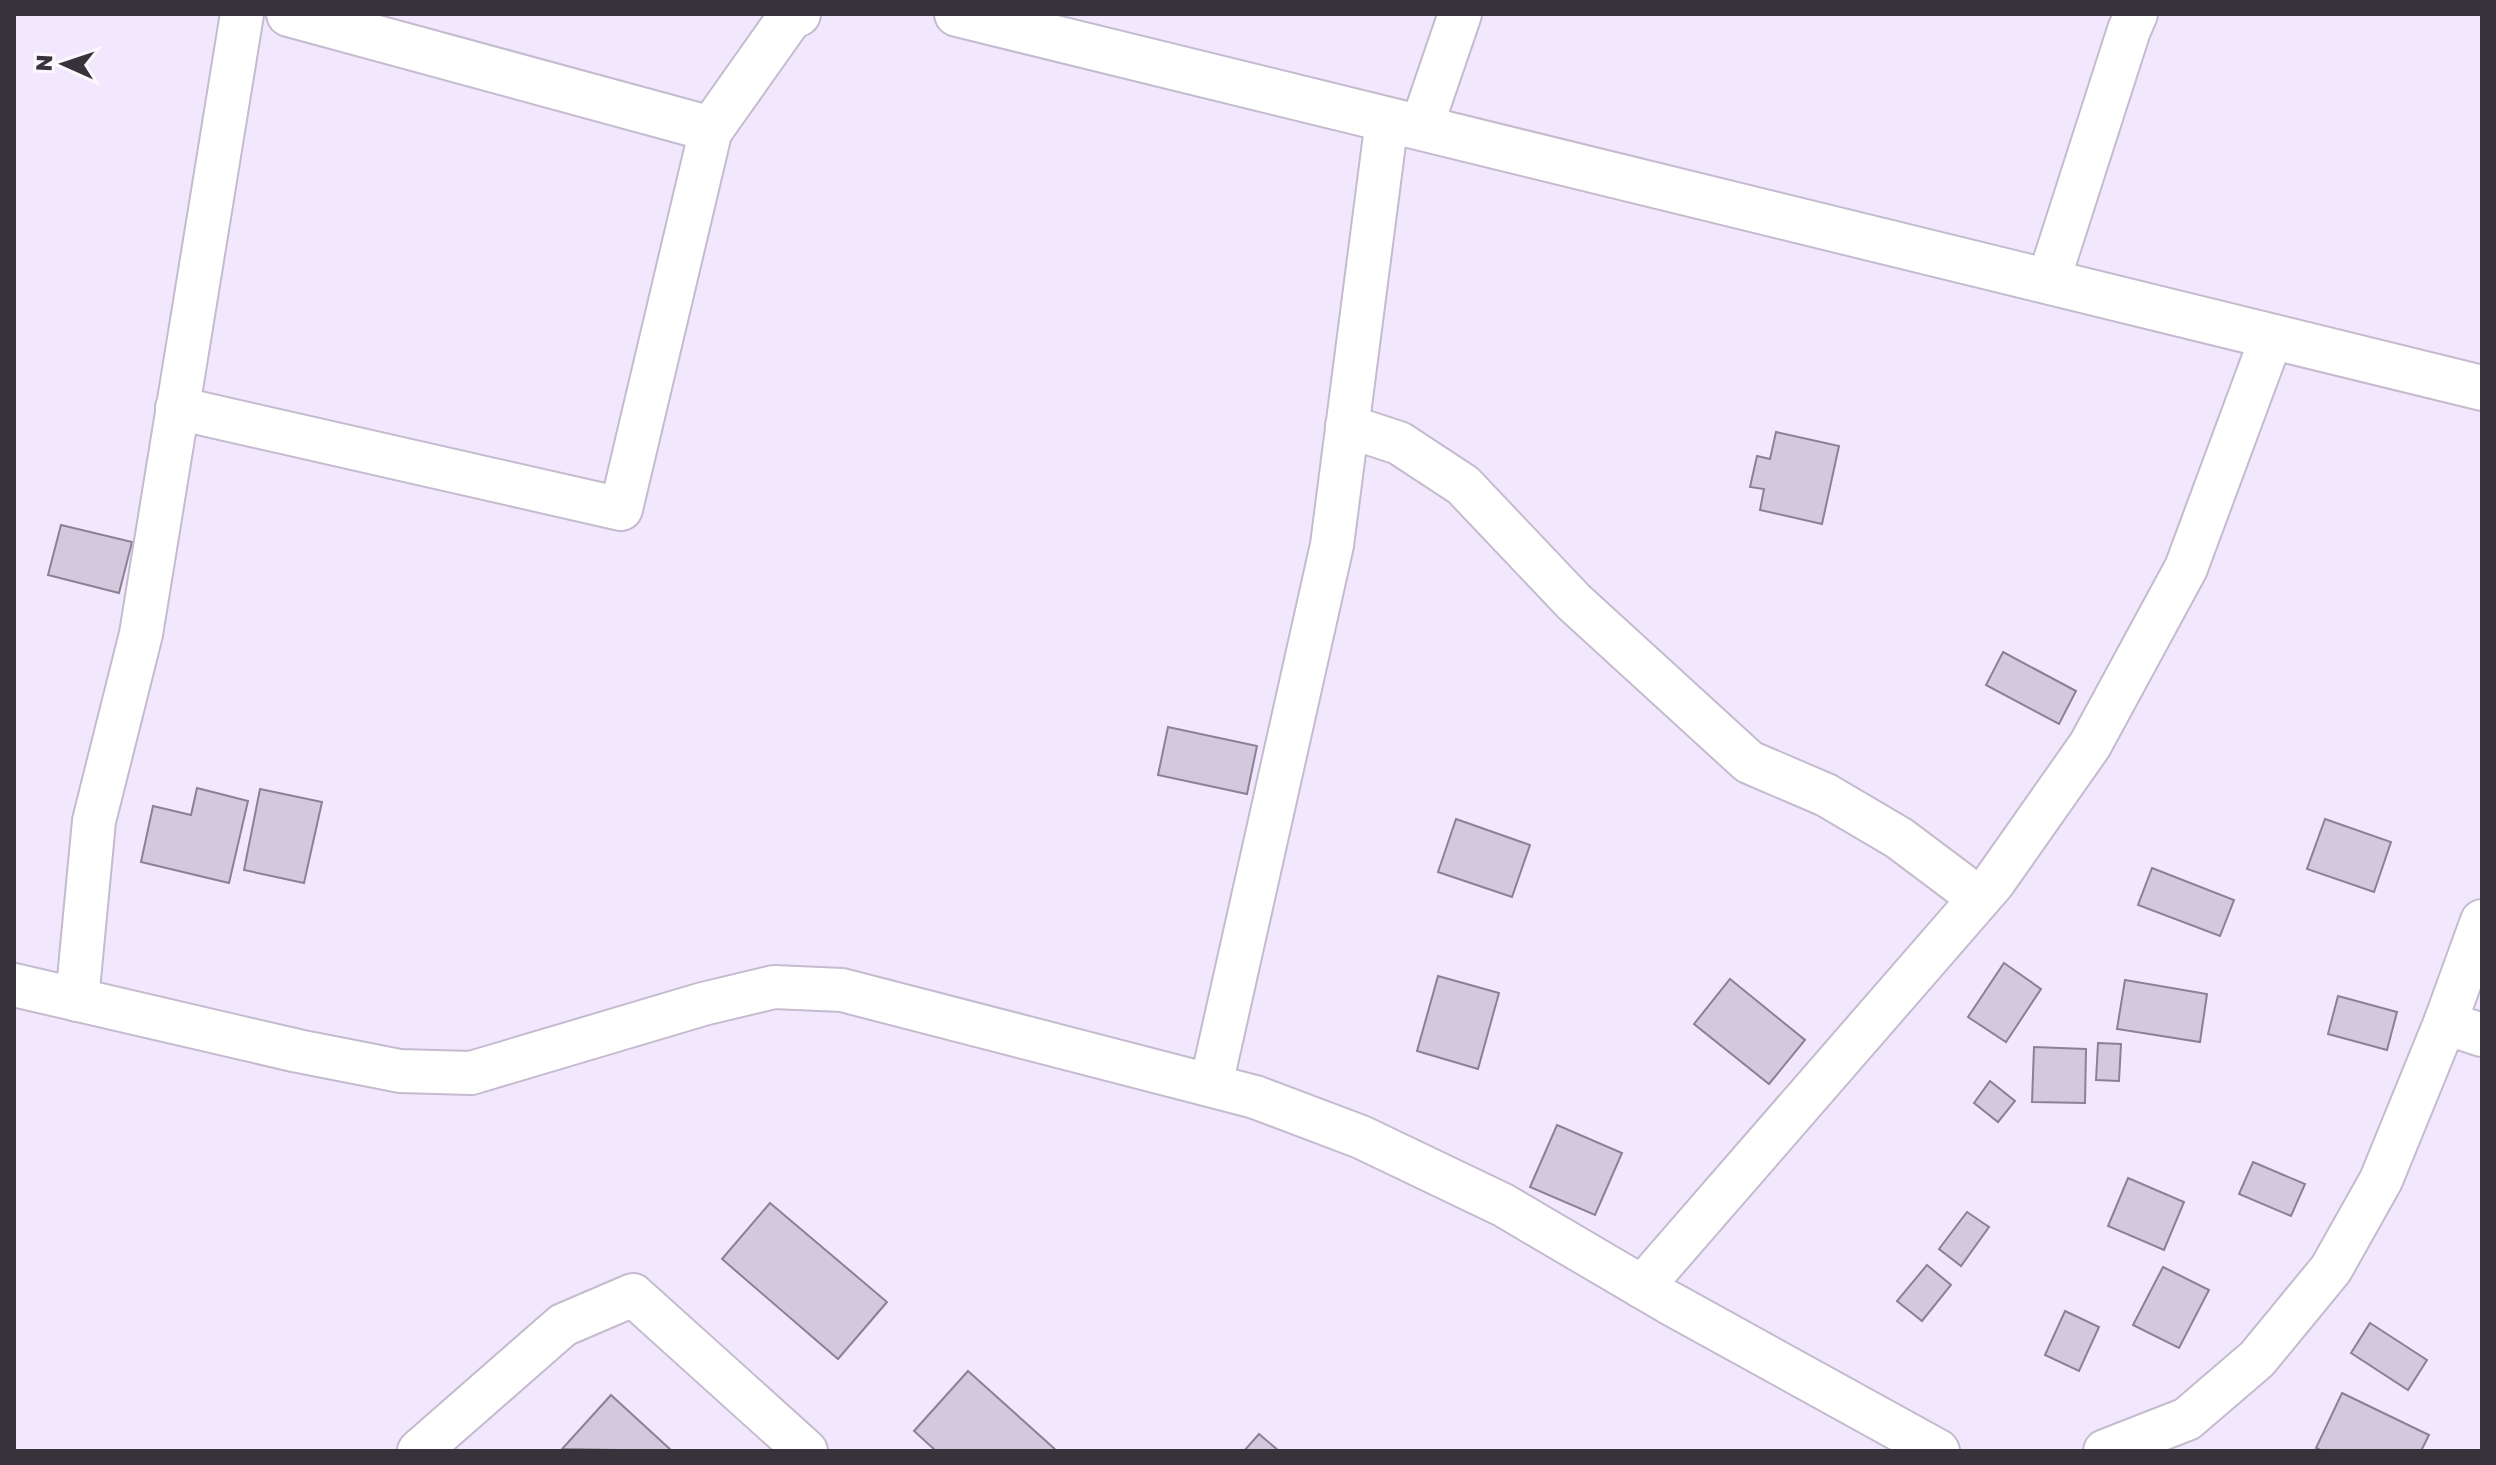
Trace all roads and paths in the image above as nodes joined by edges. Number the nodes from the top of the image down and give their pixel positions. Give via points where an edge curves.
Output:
1 (242, 14) edge
2 (289, 14) edge
3 (957, 14) edge
4 (1460, 14) edge
5 (2136, 14) edge
6 (793, 15) edge
7 (1404, 124) junction
8 (711, 129) junction
9 (2048, 282) junction
10 (2272, 336) junction
11 (2482, 388) edge
12 (177, 408) junction
13 (1347, 426) junction
14 (1979, 898) junction
15 (2482, 921) edge
16 (14, 985) edge
17 (77, 1000) junction
18 (2463, 1029) edge
19 (1211, 1085) junction
20 (1642, 1287) junction
21 (419, 1451) edge
22 (806, 1451) edge
23 (1938, 1451) edge
24 (2105, 1451) edge

1 - 12 street
2 - 8 street
3 - 7 street
4 - 7 street
5 - 9 street
6 - 8 street
7 - 9 street
7 - 13 street
8 - 12 street via 621,509
9 - 10 street
10 - 11 street
10 - 14 street via 2186,568 2090,745
12 - 17 street via 141,634 94,821
13 - 14 street via 1399,443 1463,485 1574,602 1749,762 1826,795 1899,838
13 - 19 street via 1332,545
14 - 20 street
15 - 18 street
16 - 17 street
17 - 19 street via 400,1071 471,1073 774,987 842,990
18 - 24 street via 2331,1269 2257,1359 2187,1419
19 - 20 street via 1361,1137 1503,1205
20 - 23 street
21 - 22 street via 563,1325 633,1295

